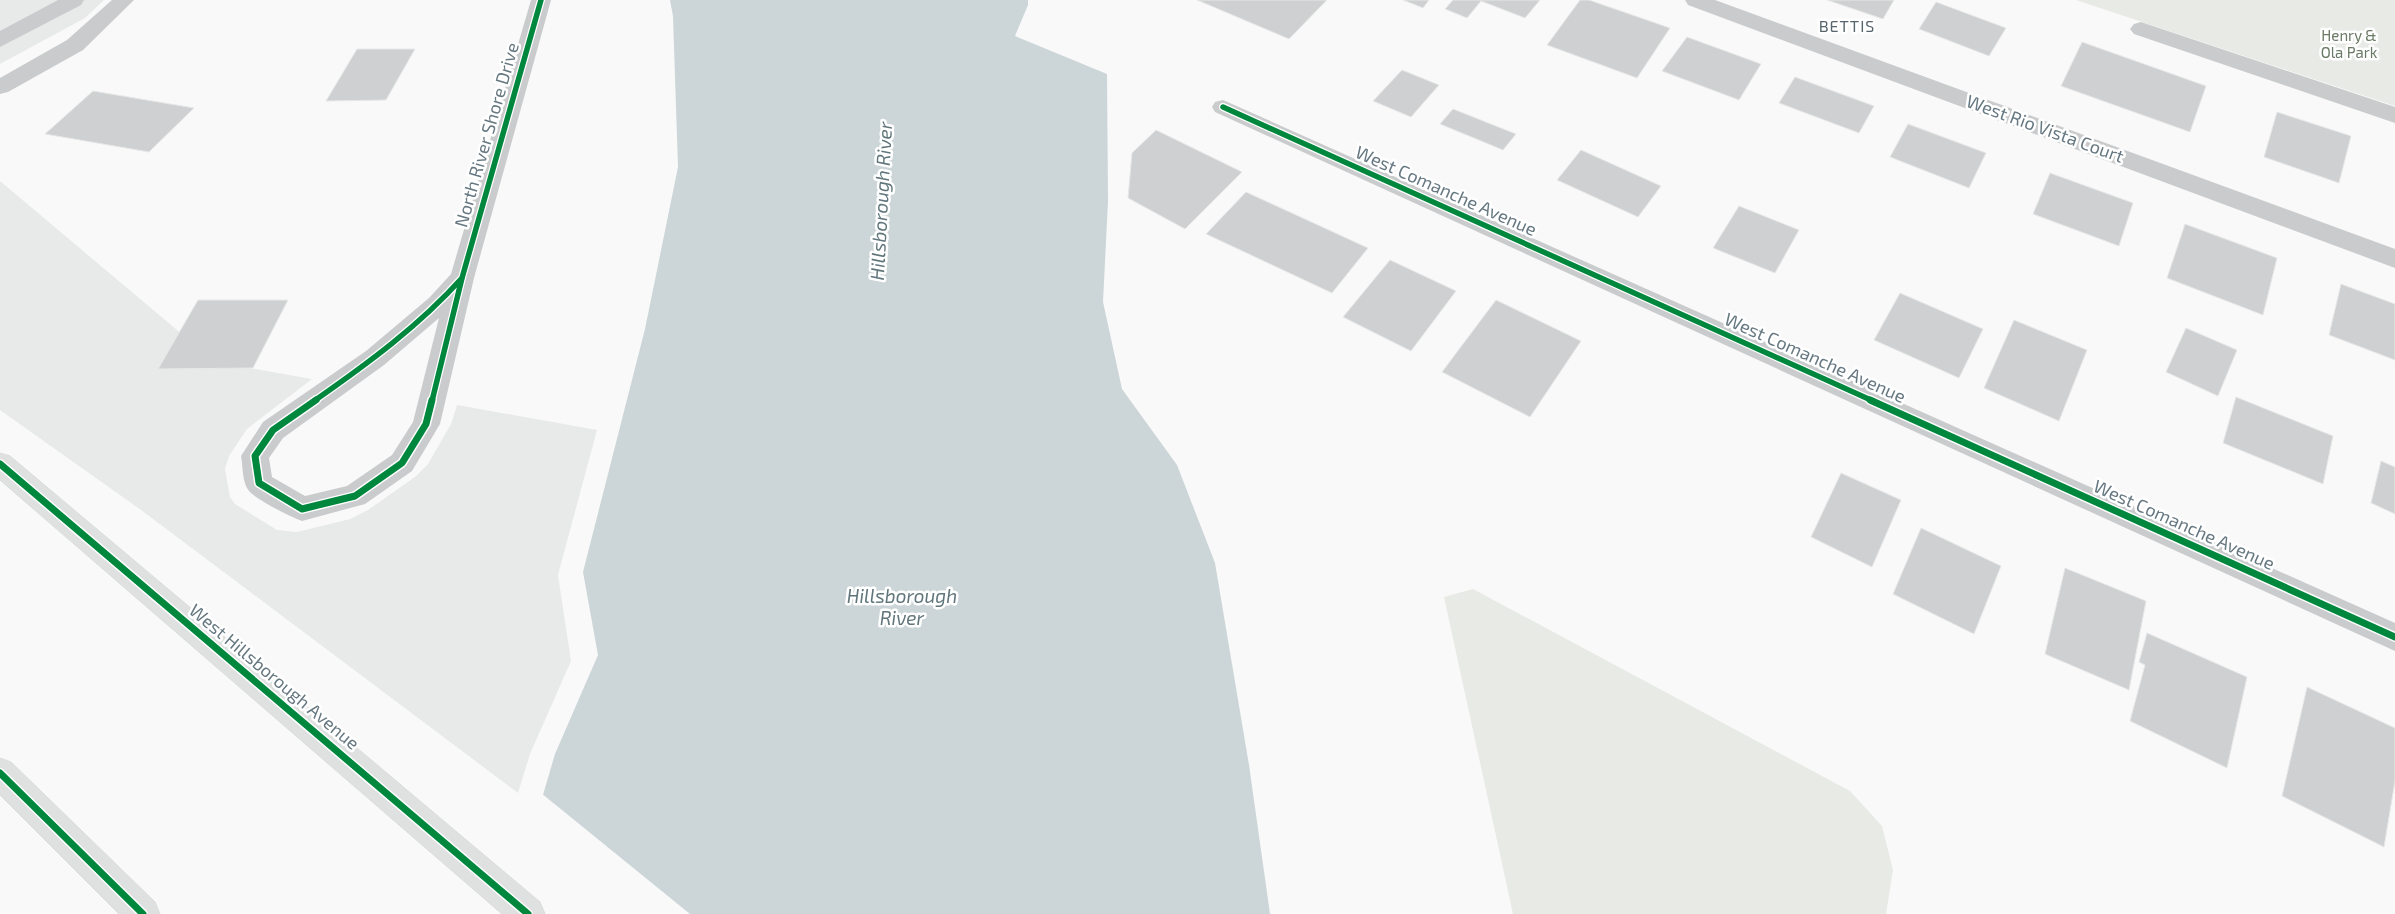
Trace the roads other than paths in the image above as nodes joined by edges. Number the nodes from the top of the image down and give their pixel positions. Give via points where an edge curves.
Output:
1 (74, 0) edge
2 (124, 0) edge
3 (541, 0) edge
4 (1695, 0) edge
5 (2141, 29) dead end
6 (0, 40) edge
7 (0, 87) edge
8 (1223, 107) dead end
9 (2395, 115) edge
10 (2395, 258) edge
11 (462, 278) junction
12 (0, 464) edge
13 (2395, 637) edge
14 (0, 773) edge
15 (143, 914) edge
16 (528, 914) edge

1 - 6 street
2 - 7 street via 75,45
3 - 11 street, North River Shore Drive
4 - 10 street, West Rio Vista Court
5 - 9 street
8 - 13 street, West Comanche Avenue
11 - 11 street, North River Shore Drive via 438,305 374,358 273,430 255,456 259,483 302,509 355,496 402,463 426,424
12 - 16 main road, West Hillsborough Avenue
14 - 15 main road

